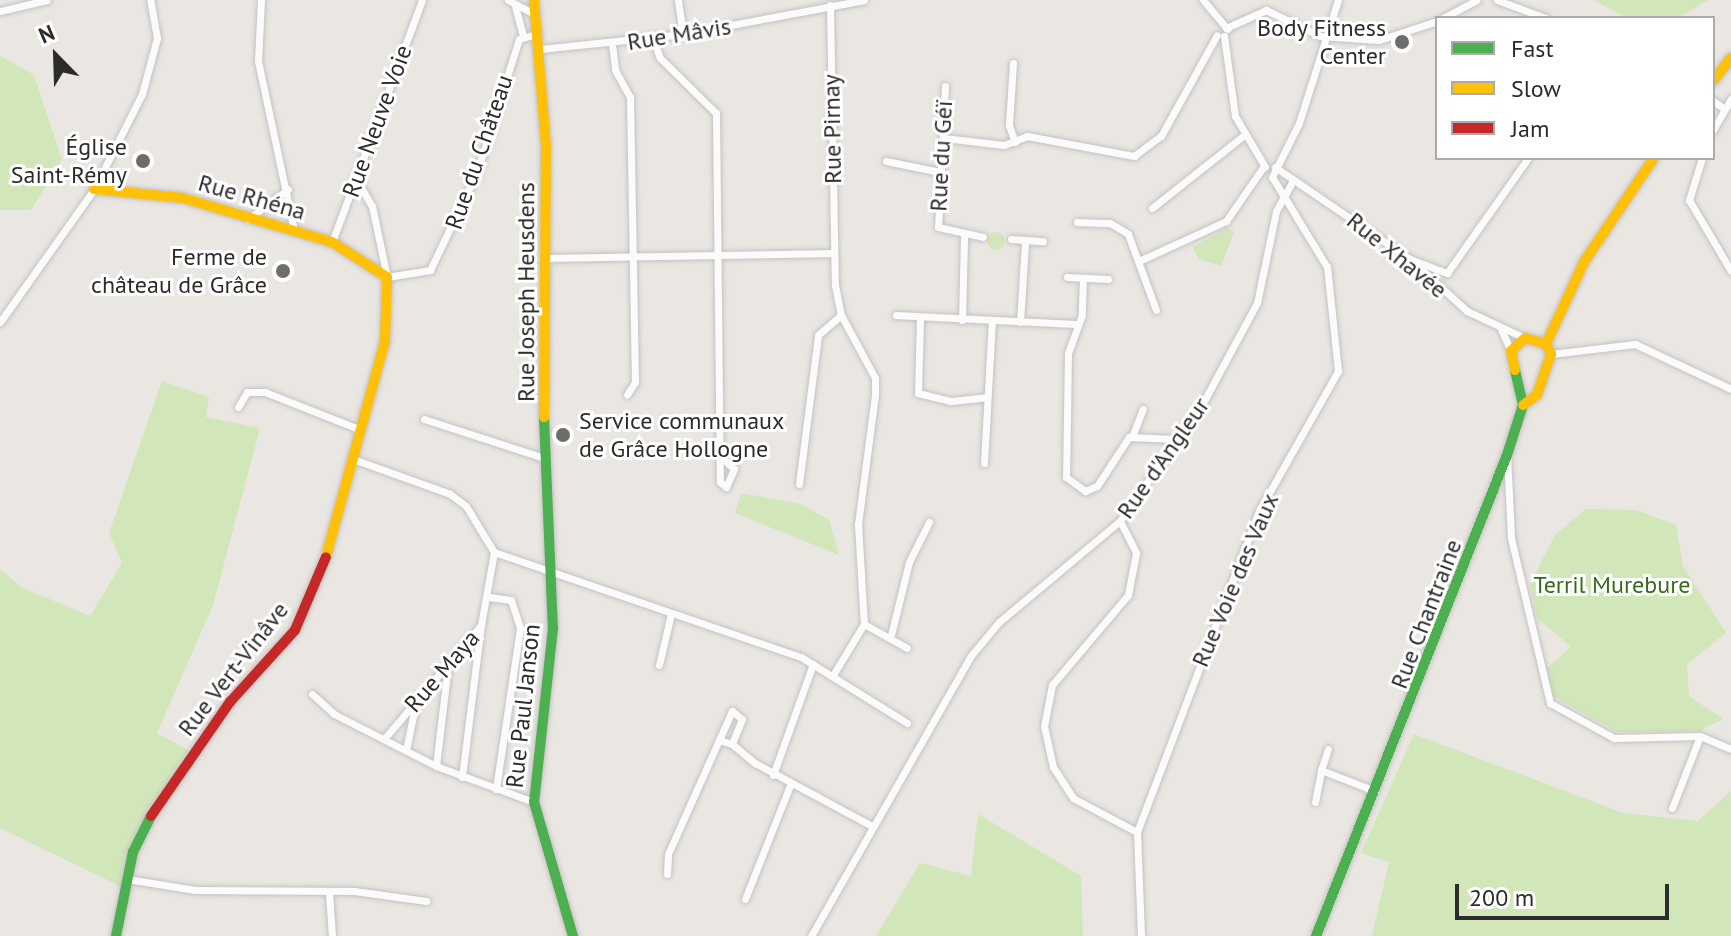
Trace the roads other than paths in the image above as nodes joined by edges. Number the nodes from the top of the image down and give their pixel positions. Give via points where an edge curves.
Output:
1 (47, 0) edge
2 (150, 0) edge
3 (261, 0) edge
4 (422, 0) edge
5 (534, 0) edge
6 (678, 0) edge
7 (864, 0) edge
8 (1203, 0) edge
9 (1338, 0) edge
10 (1477, 0) edge
11 (1497, 0) edge
12 (511, 3) edge
13 (830, 5) junction
14 (0, 11) edge
15 (534, 14) junction
16 (1447, 16) edge
17 (1541, 16) edge
18 (1435, 22) edge
19 (1221, 31) junction
20 (536, 34) junction
21 (683, 34) junction
22 (523, 35) junction
23 (1330, 37) junction
24 (653, 39) junction
25 (612, 44) junction
26 (540, 49) junction
27 (1730, 61) edge
28 (1013, 63) dead end
29 (1715, 79) edge
30 (945, 86) dead end
31 (1731, 99) edge
32 (1715, 102) edge
33 (1725, 109) junction
34 (1715, 126) edge
35 (1243, 136) junction
36 (944, 138) junction
37 (1015, 142) junction
38 (1527, 160) edge
39 (1653, 160) edge
40 (1701, 160) edge
41 (886, 161) dead end
42 (1264, 166) junction
43 (940, 172) junction
44 (1273, 172) junction
45 (355, 177) junction
46 (1293, 180) junction
47 (94, 189) junction
48 (288, 189) junction
49 (1285, 195) junction
50 (1152, 208) dead end
51 (247, 219) junction
52 (1077, 222) dead end
53 (294, 231) junction
54 (964, 237) junction
55 (983, 237) dead end
56 (1011, 239) dead end
57 (1043, 241) dead end
58 (332, 242) junction
59 (1025, 242) junction
60 (834, 253) junction
61 (719, 256) junction
62 (633, 257) junction
63 (548, 258) junction
64 (1410, 259) junction
65 (1141, 260) junction
66 (1731, 271) edge
67 (387, 277) junction
68 (1067, 277) dead end
69 (1083, 278) junction
70 (1108, 279) dead end
71 (1156, 310) dead end
72 (841, 315) junction
73 (896, 315) dead end
74 (920, 318) junction
75 (962, 320) junction
76 (992, 321) junction
77 (0, 322) edge
78 (1020, 322) junction
79 (1075, 324) junction
80 (1501, 329) junction
81 (1525, 338) junction
82 (1553, 350) junction
83 (1511, 351) junction
84 (1731, 389) edge
85 (627, 395) dead end
86 (987, 397) junction
87 (1523, 405) junction
88 (238, 407) dead end
89 (1143, 409) dead end
90 (424, 419) dead end
91 (356, 428) junction
92 (1132, 437) junction
93 (1176, 439) junction
94 (1508, 452) junction
95 (721, 457) dead end
96 (544, 458) junction
97 (353, 459) junction
98 (984, 463) dead end
99 (799, 484) dead end
100 (1120, 521) junction
101 (929, 522) dead end
102 (494, 552) junction
103 (548, 570) junction
104 (489, 597) junction
105 (671, 614) junction
106 (864, 624) junction
107 (481, 625) junction
108 (891, 635) junction
109 (907, 648) dead end
110 (448, 663) junction
111 (813, 664) junction
112 (659, 665) dead end
113 (833, 675) junction
114 (312, 694) dead end
115 (416, 700) junction
116 (907, 723) dead end
117 (1700, 736) junction
118 (384, 739) junction
119 (719, 740) junction
120 (732, 744) junction
121 (1328, 749) dead end
122 (1731, 749) edge
123 (406, 750) junction
124 (436, 766) junction
125 (1321, 770) junction
126 (773, 775) junction
127 (462, 777) junction
128 (791, 783) junction
129 (496, 789) junction
130 (1377, 792) junction
131 (534, 802) junction
132 (1315, 802) dead end
133 (1672, 808) dead end
134 (872, 826) junction
135 (1137, 832) junction
136 (667, 874) dead end
137 (127, 879) junction
138 (329, 893) junction
139 (745, 899) dead end
140 (426, 901) dead end
141 (116, 936) edge
142 (332, 936) edge
143 (573, 936) edge
144 (811, 936) edge
145 (1141, 936) edge
146 (1316, 936) edge

1 - 14 street
2 - 47 street via 154,64
3 - 48 street via 258,61
4 - 45 street, Rue Neuve Voie
5 - 15 street, Rue Joseph Heusdens
6 - 21 street
7 - 13 street, Rue Mâvis
8 - 19 street
9 - 23 street
10 - 16 street
11 - 17 street
12 - 15 street
12 - 22 street
13 - 21 street, Rue Mâvis
13 - 60 street, Rue Pirnay
15 - 20 street, Rue Joseph Heusdens
18 - 23 street via 1395,38
19 - 23 street via 1266,10
19 - 35 street
19 - 37 street via 1151,148 1134,156 1027,136
20 - 22 street
20 - 26 street, Rue Joseph Heusdens
21 - 24 street, Rue Mâvis
22 - 67 street, Rue du Château via 440,260 430,270
23 - 44 street
24 - 25 street, Rue Mâvis
24 - 61 street via 660,58 716,113
25 - 26 street, Rue Mâvis
25 - 62 street via 615,70 630,97
26 - 63 street, Rue Joseph Heusdens
27 - 29 street
28 - 37 street via 1009,125
30 - 36 street, Rue du Géï
31 - 33 street
32 - 33 street
33 - 34 street
35 - 42 street
35 - 50 street
36 - 37 street
36 - 43 street, Rue du Géï
38 - 64 street via 1447,273
39 - 82 street via 1584,262
40 - 66 street via 1689,200
41 - 43 street
42 - 44 street
42 - 65 street via 1226,221
43 - 54 street, Rue du Géï via 938,227
44 - 46 street, Rue Xhavée
44 - 49 street, Rue Voie des Vaux
45 - 58 street, Rue Neuve Voie
45 - 67 street via 372,206
46 - 49 street, Rue d'Angleur
46 - 64 street, Rue Xhavée
47 - 51 street, Rue Rhéna via 183,198
47 - 77 street
48 - 51 street
48 - 53 street
49 - 93 street, Rue d'Angleur via 1257,303
49 - 135 street, Rue Voie des Vaux via 1327,267 1338,371 1260,509
51 - 53 street, Rue Rhéna
52 - 65 street via 1117,225
53 - 58 street, Rue Rhéna
54 - 55 street
54 - 75 street
56 - 59 street
57 - 59 street
58 - 67 street, Rue Rhéna
59 - 78 street
60 - 61 street
60 - 72 street, Rue Pirnay
61 - 62 street
61 - 95 street
62 - 63 street
62 - 85 street via 635,382
63 - 96 street, Rue Joseph Heusdens
64 - 80 street, Rue Xhavée via 1467,311
65 - 71 street
67 - 91 street, Rue Vert-Vinâve via 385,341
68 - 69 street
69 - 70 street
69 - 79 street via 1082,315
72 - 99 street via 819,331
72 - 106 street via 875,378 858,524
73 - 74 street
74 - 75 street
74 - 86 street via 918,393 951,401
75 - 76 street
76 - 78 street
76 - 86 street
78 - 79 street
79 - 92 street via 1068,482 1085,491 1097,486
80 - 81 street, Rue Xhavée
80 - 83 street
81 - 82 street
81 - 83 street
82 - 84 street via 1635,344
82 - 87 street via 1537,395
83 - 87 street
86 - 98 street
87 - 94 street, Rue Chantraine
88 - 91 street via 247,392 265,392
89 - 92 street
90 - 96 street
91 - 97 street, Rue Vert-Vinâve
92 - 93 street
93 - 100 street, Rue d'Angleur
94 - 117 street via 1511,538 1550,703 1614,738
94 - 130 street, Rue Chantraine
96 - 103 street, Rue Joseph Heusdens
97 - 102 street via 450,494 466,506
97 - 137 street, Rue Vert-Vinâve via 318,585 295,630 198,746 148,821
100 - 134 street, Rue d'Angleur via 999,622 955,685
100 - 135 street via 1136,553 1128,595 1052,685 1044,726 1053,767 1073,798
101 - 108 street via 909,562
102 - 103 street
102 - 104 street, Rue Maya via 485,570
103 - 105 street via 573,573
103 - 131 street, Rue Paul Janson via 553,628
104 - 107 street, Rue Maya
104 - 129 street via 511,600 520,628
105 - 111 street
105 - 112 street
106 - 108 street
106 - 113 street
107 - 110 street, Rue Maya
107 - 127 street
108 - 109 street
110 - 115 street, Rue Maya
110 - 124 street
111 - 113 street
111 - 126 street
113 - 116 street
114 - 118 street via 334,714
115 - 118 street, Rue Maya
115 - 123 street
117 - 122 street
117 - 133 street
118 - 123 street
119 - 120 street
119 - 120 street via 732,711 740,712
119 - 136 street via 668,854
120 - 126 street
121 - 125 street
123 - 124 street
124 - 127 street
125 - 130 street
125 - 132 street
126 - 128 street
127 - 129 street
128 - 134 street
128 - 139 street
129 - 131 street
130 - 146 street, Rue Chantraine
131 - 143 street, Rue Paul Janson
134 - 144 street, Rue d'Angleur
135 - 145 street, Rue Voie des Vaux
137 - 138 street via 195,890
137 - 141 street, Rue Vert-Vinâve
138 - 140 street
138 - 142 street

